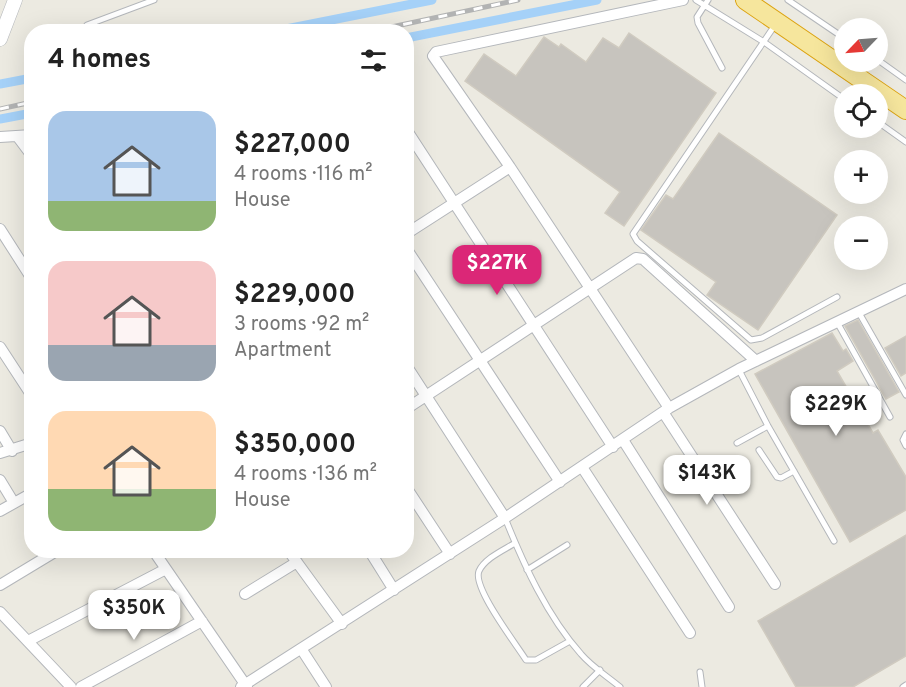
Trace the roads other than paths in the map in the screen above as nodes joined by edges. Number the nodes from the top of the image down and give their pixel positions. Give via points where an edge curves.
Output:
1 (15, 0) edge
2 (154, 0) edge
3 (683, 0) edge
4 (696, 0) edge
5 (746, 0) edge
6 (788, 0) edge
7 (706, 2) edge
8 (778, 20) junction
9 (90, 24) edge
10 (834, 31) edge
11 (0, 39) edge
12 (764, 42) junction
13 (888, 67) edge
14 (722, 68) dead end
15 (906, 80) edge
16 (834, 92) edge
17 (906, 110) edge
18 (888, 129) edge
19 (17, 136) junction
20 (24, 136) edge
21 (0, 137) edge
22 (414, 142) edge
23 (906, 142) edge
24 (24, 145) edge
25 (510, 167) junction
26 (453, 203) junction
27 (0, 229) edge
28 (414, 229) edge
29 (414, 260) edge
30 (24, 266) edge
31 (590, 286) junction
32 (906, 289) edge
33 (837, 297) dead end
34 (858, 311) junction
35 (837, 322) junction
36 (532, 324) junction
37 (0, 347) edge
38 (480, 360) junction
39 (756, 361) junction
40 (739, 369) junction
41 (414, 377) edge
42 (24, 384) edge
43 (906, 395) edge
44 (426, 396) junction
45 (414, 404) edge
46 (666, 410) junction
47 (890, 417) dead end
48 (768, 426) junction
49 (0, 431) edge
50 (906, 434) edge
51 (623, 440) junction
52 (737, 443) dead end
53 (24, 446) edge
54 (906, 446) edge
55 (613, 447) junction
56 (759, 450) dead end
57 (12, 451) junction
58 (0, 453) edge
59 (582, 467) junction
60 (794, 471) junction
61 (0, 480) edge
62 (560, 482) junction
63 (24, 497) edge
64 (414, 499) edge
65 (14, 503) junction
66 (0, 511) edge
67 (505, 518) junction
68 (834, 541) dead end
69 (515, 543) junction
70 (567, 545) dead end
71 (450, 554) junction
72 (45, 558) edge
73 (158, 558) edge
74 (294, 558) edge
75 (374, 558) edge
76 (297, 562) junction
77 (166, 569) junction
78 (527, 570) junction
79 (775, 584) dead end
80 (0, 585) edge
81 (394, 590) junction
82 (245, 594) dead end
83 (729, 607) dead end
84 (0, 612) edge
85 (202, 621) junction
86 (342, 624) junction
87 (690, 633) dead end
88 (28, 641) junction
89 (570, 641) junction
90 (302, 650) junction
91 (600, 670) junction
92 (700, 672) dead end
93 (244, 686) edge
94 (71, 687) edge
95 (81, 687) edge
96 (326, 687) edge
97 (583, 687) edge
98 (620, 687) edge
99 (702, 687) edge

1 - 11 street
2 - 9 lane
3 - 25 street via 436,52 434,61
4 - 7 lane
5 - 8 highway
6 - 10 lane
7 - 12 lane
7 - 14 lane via 697,17 698,23
8 - 12 lane
8 - 17 highway
12 - 16 lane
12 - 33 lane via 633,234 751,340 762,338
13 - 15 lane
18 - 23 lane
19 - 20 street
19 - 21 street
19 - 24 street
22 - 26 street
25 - 26 street
25 - 31 street
26 - 28 street
26 - 36 street
27 - 30 street
29 - 38 street
31 - 36 street
31 - 39 street via 640,258
31 - 46 street
32 - 34 street
34 - 35 street
34 - 43 lane
35 - 39 street
35 - 47 lane
36 - 38 street
36 - 55 street
37 - 42 street
38 - 44 street
38 - 62 street
39 - 40 street
40 - 46 street
40 - 48 lane
41 - 44 street
44 - 45 street
44 - 67 street
46 - 51 street
46 - 79 street
48 - 52 lane
48 - 60 lane
49 - 57 street
50 - 54 lane
51 - 55 street
51 - 83 street
53 - 57 street
55 - 59 street
56 - 60 lane via 777,477
57 - 58 street
59 - 62 street
59 - 87 street
60 - 68 lane
61 - 65 street
62 - 67 street
63 - 65 street
64 - 71 street
65 - 66 street
67 - 69 lane
67 - 71 street
69 - 78 lane
69 - 89 lane via 479,571 477,579 483,593 526,660 536,660
70 - 78 lane
71 - 81 street
72 - 80 street
73 - 77 street
74 - 76 street
75 - 81 street
76 - 82 street
76 - 86 street
77 - 85 street
77 - 88 street
78 - 89 lane
81 - 86 street
84 - 88 street
85 - 93 street
85 - 95 street
86 - 90 street
88 - 94 street
89 - 91 lane
90 - 93 street
90 - 96 street
91 - 97 lane
91 - 98 lane
92 - 99 lane

